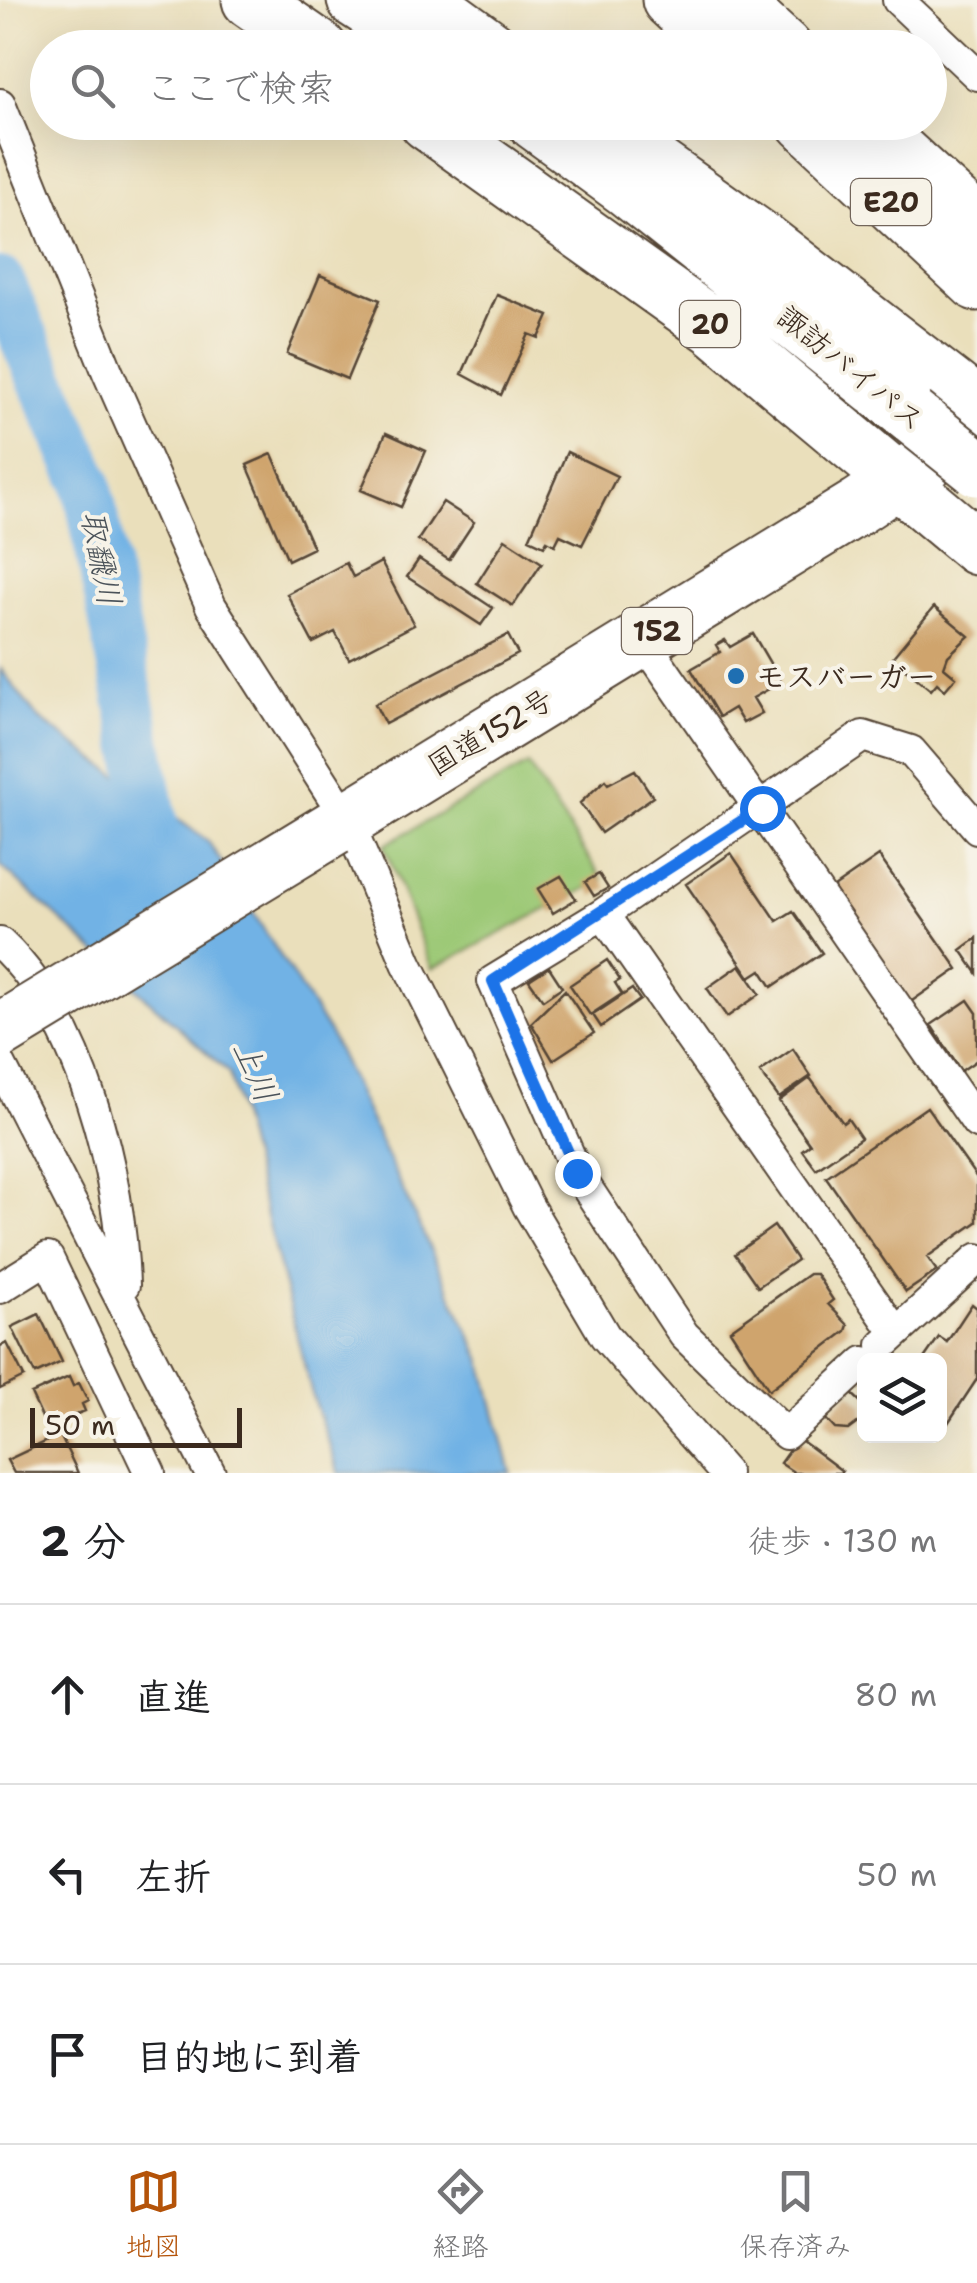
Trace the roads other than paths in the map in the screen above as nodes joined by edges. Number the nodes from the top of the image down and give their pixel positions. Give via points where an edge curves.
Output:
1 (250, 0) edge
2 (355, 0) edge
3 (380, 0) edge
4 (424, 0) edge
5 (670, 0) edge
6 (731, 0) edge
7 (898, 0) edge
8 (292, 30) edge
9 (401, 30) edge
10 (426, 30) edge
11 (466, 30) edge
12 (702, 30) edge
13 (764, 30) edge
14 (930, 30) edge
15 (947, 47) edge
16 (977, 75) edge
17 (0, 104) edge
18 (451, 140) edge
19 (560, 140) edge
20 (586, 140) edge
21 (622, 140) edge
22 (823, 140) edge
23 (886, 140) edge
24 (977, 224) edge
25 (977, 283) edge
26 (977, 406) edge
27 (915, 410) junction
28 (977, 428) edge
29 (977, 451) edge
30 (977, 468) edge
31 (896, 483) junction
32 (977, 547) edge
33 (643, 640) junction
34 (762, 808) junction
35 (341, 824) junction
36 (977, 828) edge
37 (603, 914) junction
38 (0, 943) edge
39 (0, 1031) edge
40 (0, 1064) edge
41 (977, 1123) edge
42 (977, 1258) edge
43 (0, 1288) edge
44 (124, 1300) junction
45 (896, 1333) junction
46 (874, 1353) edge
47 (857, 1368) edge
48 (150, 1473) edge
49 (210, 1473) edge
50 (725, 1473) edge

1 - 8 highway
2 - 9 highway
3 - 10 highway
4 - 11 highway
5 - 12 highway
6 - 13 highway
7 - 14 street
15 - 16 street
17 - 35 street via 211,606
18 - 31 highway, 20 via 715,328 835,424
19 - 27 highway, 諏訪バイパス / 20
20 - 27 highway, 諏訪バイパス / 20 via 728,246
21 - 26 highway
22 - 25 highway, E20
23 - 24 highway, E20
27 - 29 highway, 諏訪バイパス / 20
27 - 30 highway, 諏訪バイパス / 20, bridge
28 - 31 highway, 国道152号 / 152
31 - 32 highway, 20
31 - 33 highway, 国道152号 / 152
33 - 34 street
33 - 35 highway, 国道152号 / 152
34 - 36 street via 863,736 910,751
34 - 37 street
34 - 41 street
35 - 39 highway, 国道152号 / 152, bridge
35 - 50 street via 528,1206 605,1336
37 - 45 street
37 - 47 street via 493,981 577,1173 684,1336 786,1434
38 - 44 street via 24,965 85,1084 108,1166
40 - 44 street
42 - 45 street
43 - 48 street via 48,1258
44 - 49 street
45 - 46 street

